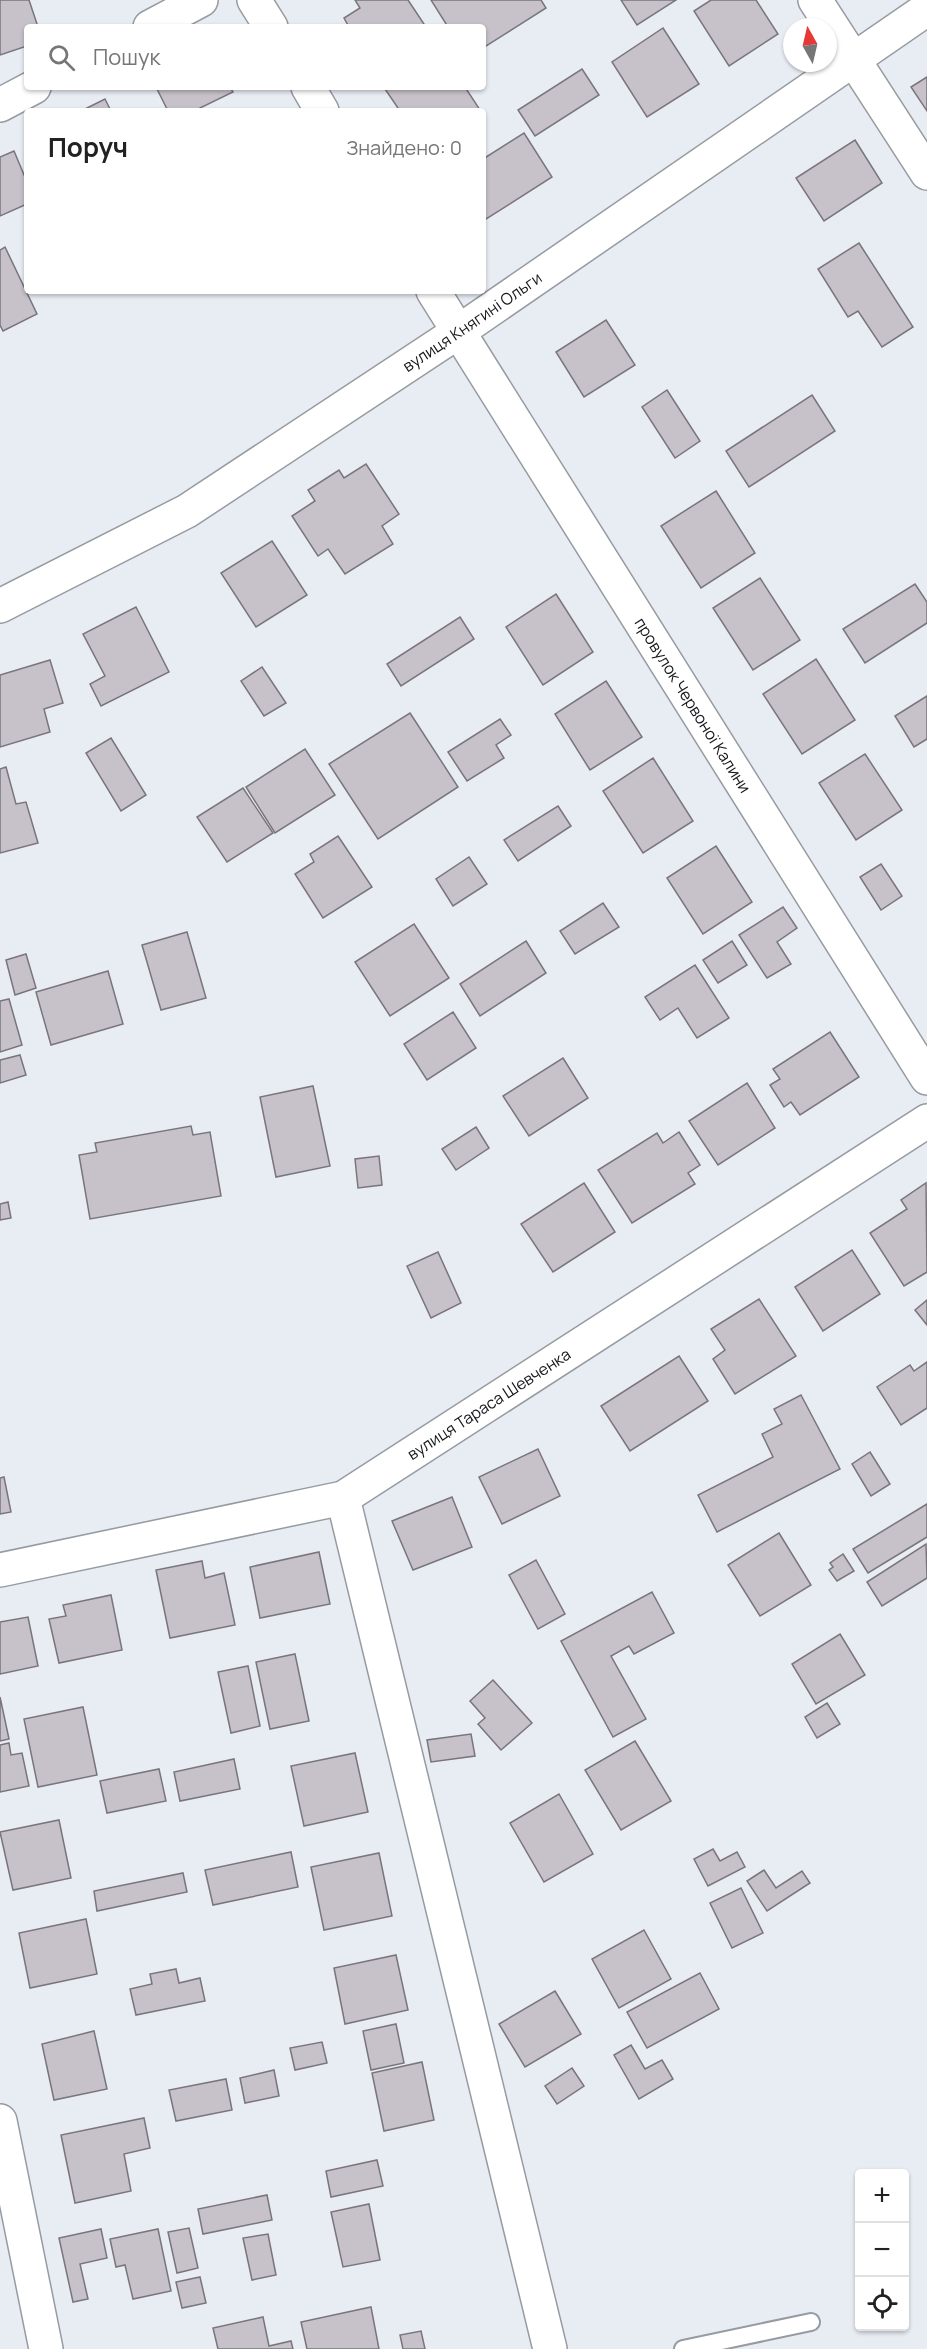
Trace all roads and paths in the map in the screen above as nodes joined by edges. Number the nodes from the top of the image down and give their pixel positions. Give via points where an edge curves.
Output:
1 (201, 0) edge
2 (254, 0) edge
3 (815, 0) edge
4 (927, 9) edge
5 (156, 24) edge
6 (269, 24) edge
7 (854, 58) junction
8 (28, 90) edge
9 (310, 90) edge
10 (0, 105) edge
11 (320, 108) edge
12 (927, 173) edge
13 (435, 294) edge
14 (458, 332) junction
15 (0, 606) edge
16 (927, 1078) edge
17 (927, 1121) edge
18 (343, 1498) junction
19 (0, 1570) edge
20 (0, 2121) edge
21 (811, 2322) dead end
22 (46, 2349) edge
23 (550, 2349) edge
24 (682, 2349) edge

1 - 5 street
2 - 6 street
3 - 7 street
4 - 7 street, вулиця Княгині Ольги
7 - 12 street
7 - 14 street, вулиця Княгині Ольги
8 - 10 street
9 - 11 street
13 - 14 street, провулок Червоної Калини
14 - 15 street, вулиця Княгині Ольги via 187,511
14 - 16 street, провулок Червоної Калини
17 - 18 street, вулиця Тараса Шевченка
18 - 19 street, вулиця Тараса Шевченка
18 - 23 street
20 - 22 street
21 - 24 lane

